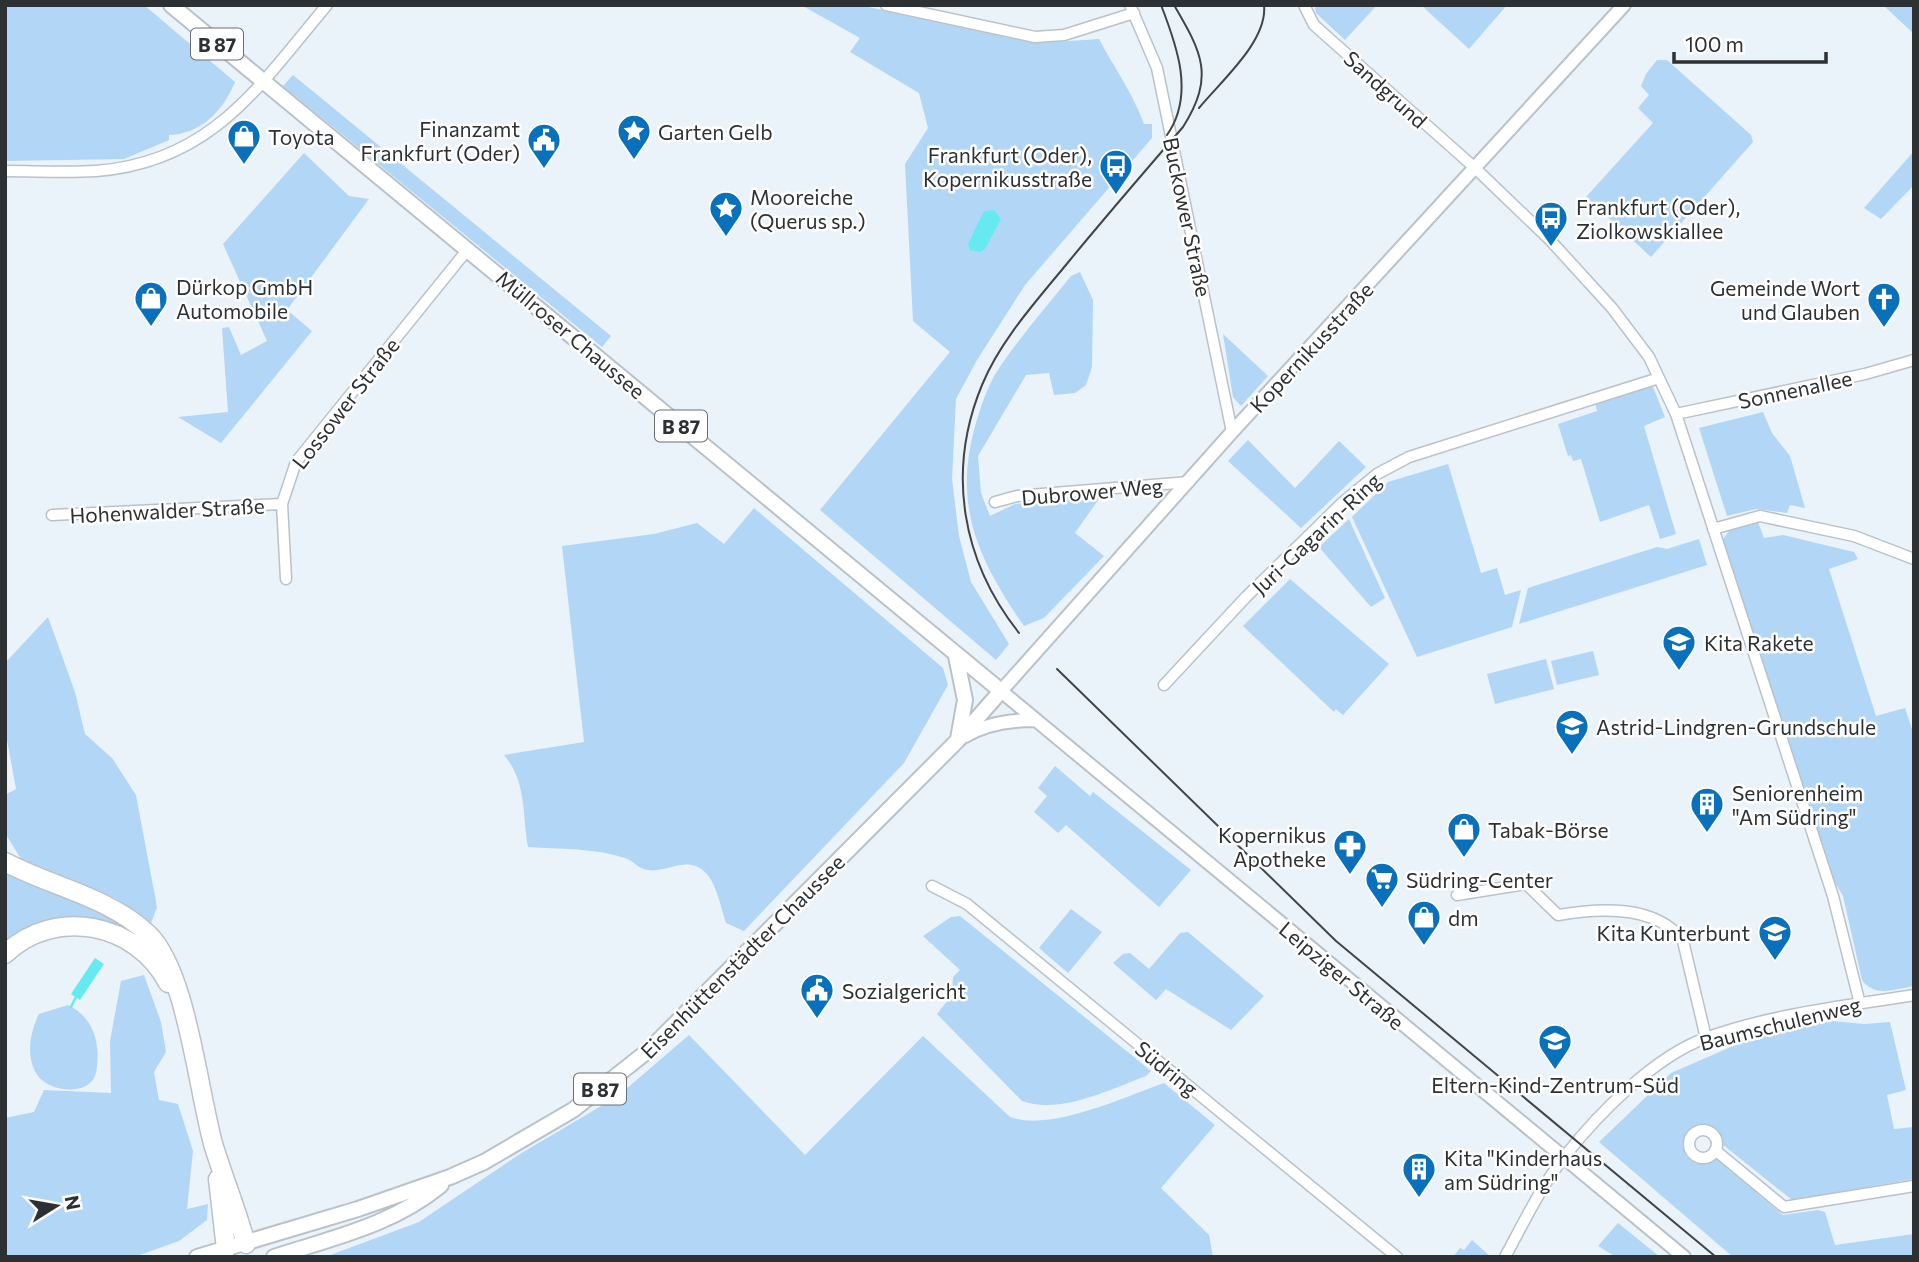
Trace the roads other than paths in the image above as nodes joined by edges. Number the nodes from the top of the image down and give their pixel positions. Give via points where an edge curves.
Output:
1 (171, 5) edge
2 (327, 5) edge
3 (886, 5) edge
4 (1304, 5) edge
5 (1624, 5) edge
6 (1132, 9) edge
7 (262, 82) junction
8 (1475, 168) junction
9 (5, 171) edge
10 (468, 249) junction
11 (1914, 360) edge
12 (1659, 378) junction
13 (1676, 414) junction
14 (1232, 432) junction
15 (1189, 482) junction
16 (995, 502) dead end
17 (282, 504) junction
18 (52, 515) dead end
19 (1713, 528) junction
20 (1914, 559) edge
21 (286, 579) dead end
22 (957, 656) junction
23 (1164, 685) dead end
24 (1001, 691) junction
25 (1035, 720) junction
26 (958, 740) junction
27 (5, 862) edge
28 (932, 886) dead end
29 (1457, 895) dead end
30 (5, 954) edge
31 (1914, 995) edge
32 (1860, 1004) junction
33 (183, 1016) junction
34 (1706, 1038) junction
35 (214, 1147) junction
36 (1715, 1150) dead end
37 (1564, 1157) junction
38 (450, 1177) junction
39 (1914, 1186) edge
40 (247, 1250) edge
41 (227, 1253) edge
42 (197, 1257) edge
43 (274, 1257) edge
44 (1397, 1257) edge
45 (1505, 1257) edge
46 (1684, 1257) edge

1 - 7 main road, Müllroser Chaussee / B 87
2 - 7 street
3 - 6 street via 1035,37 1064,35
4 - 8 street, Sandgrund via 1314,25
5 - 8 street, Kopernikusstraße
6 - 14 street, Buckower Straße via 1157,68
7 - 9 street via 224,123 142,163 95,171
7 - 10 main road, Müllroser Chaussee / B 87
8 - 12 street, Sandgrund via 1612,308
8 - 14 street, Kopernikusstraße
10 - 17 street, Lossower Straße via 300,455
10 - 22 main road, Müllroser Chaussee / B 87
11 - 13 street, Sonnenallee
12 - 13 street, Sandgrund
12 - 23 street, Juri-Gagarin-Ring via 1409,457 1377,474 1301,542
13 - 19 street, Sandgrund
14 - 15 street, Kopernikusstraße
15 - 16 street, Dubrower Weg via 1017,496
15 - 24 street, Kopernikusstraße
17 - 18 street, Hohenwalder Straße
17 - 21 street, Lossower Straße
19 - 20 street via 1760,516 1854,536
19 - 32 street, Sandgrund via 1833,896
22 - 24 main road, Müllroser Chaussee / B 87
22 - 26 main road via 965,700
24 - 25 street, Leipziger Straße
24 - 26 main road, Eisenhüttenstädter Chaussee / B 87
25 - 26 street via 978,728
25 - 37 street, Leipziger Straße
26 - 38 main road, Eisenhüttenstädter Chaussee / B 87 via 649,1050 573,1110
27 - 33 highway via 118,911 149,935 173,974
28 - 44 street, Südring via 967,904
29 - 34 street via 1526,884 1558,915 1613,911 1661,922 1675,930 1684,941
30 - 33 highway via 40,931 64,926 90,926 118,934 145,950 164,974
31 - 32 street, Baumschulenweg
32 - 34 street, Baumschulenweg
33 - 35 highway
34 - 37 street, Baumschulenweg via 1645,1075
35 - 40 highway
35 - 41 highway
36 - 39 street via 1784,1207
37 - 45 street
37 - 46 street, Leipziger Straße
38 - 40 main road, Eisenhüttenstädter Chaussee / B 87
38 - 43 main road, Eisenhüttenstädter Chaussee / B 87 via 418,1205 382,1222
40 - 41 main road, Eisenhüttenstädter Chaussee / B 87
41 - 42 main road, Eisenhüttenstädter Chaussee

